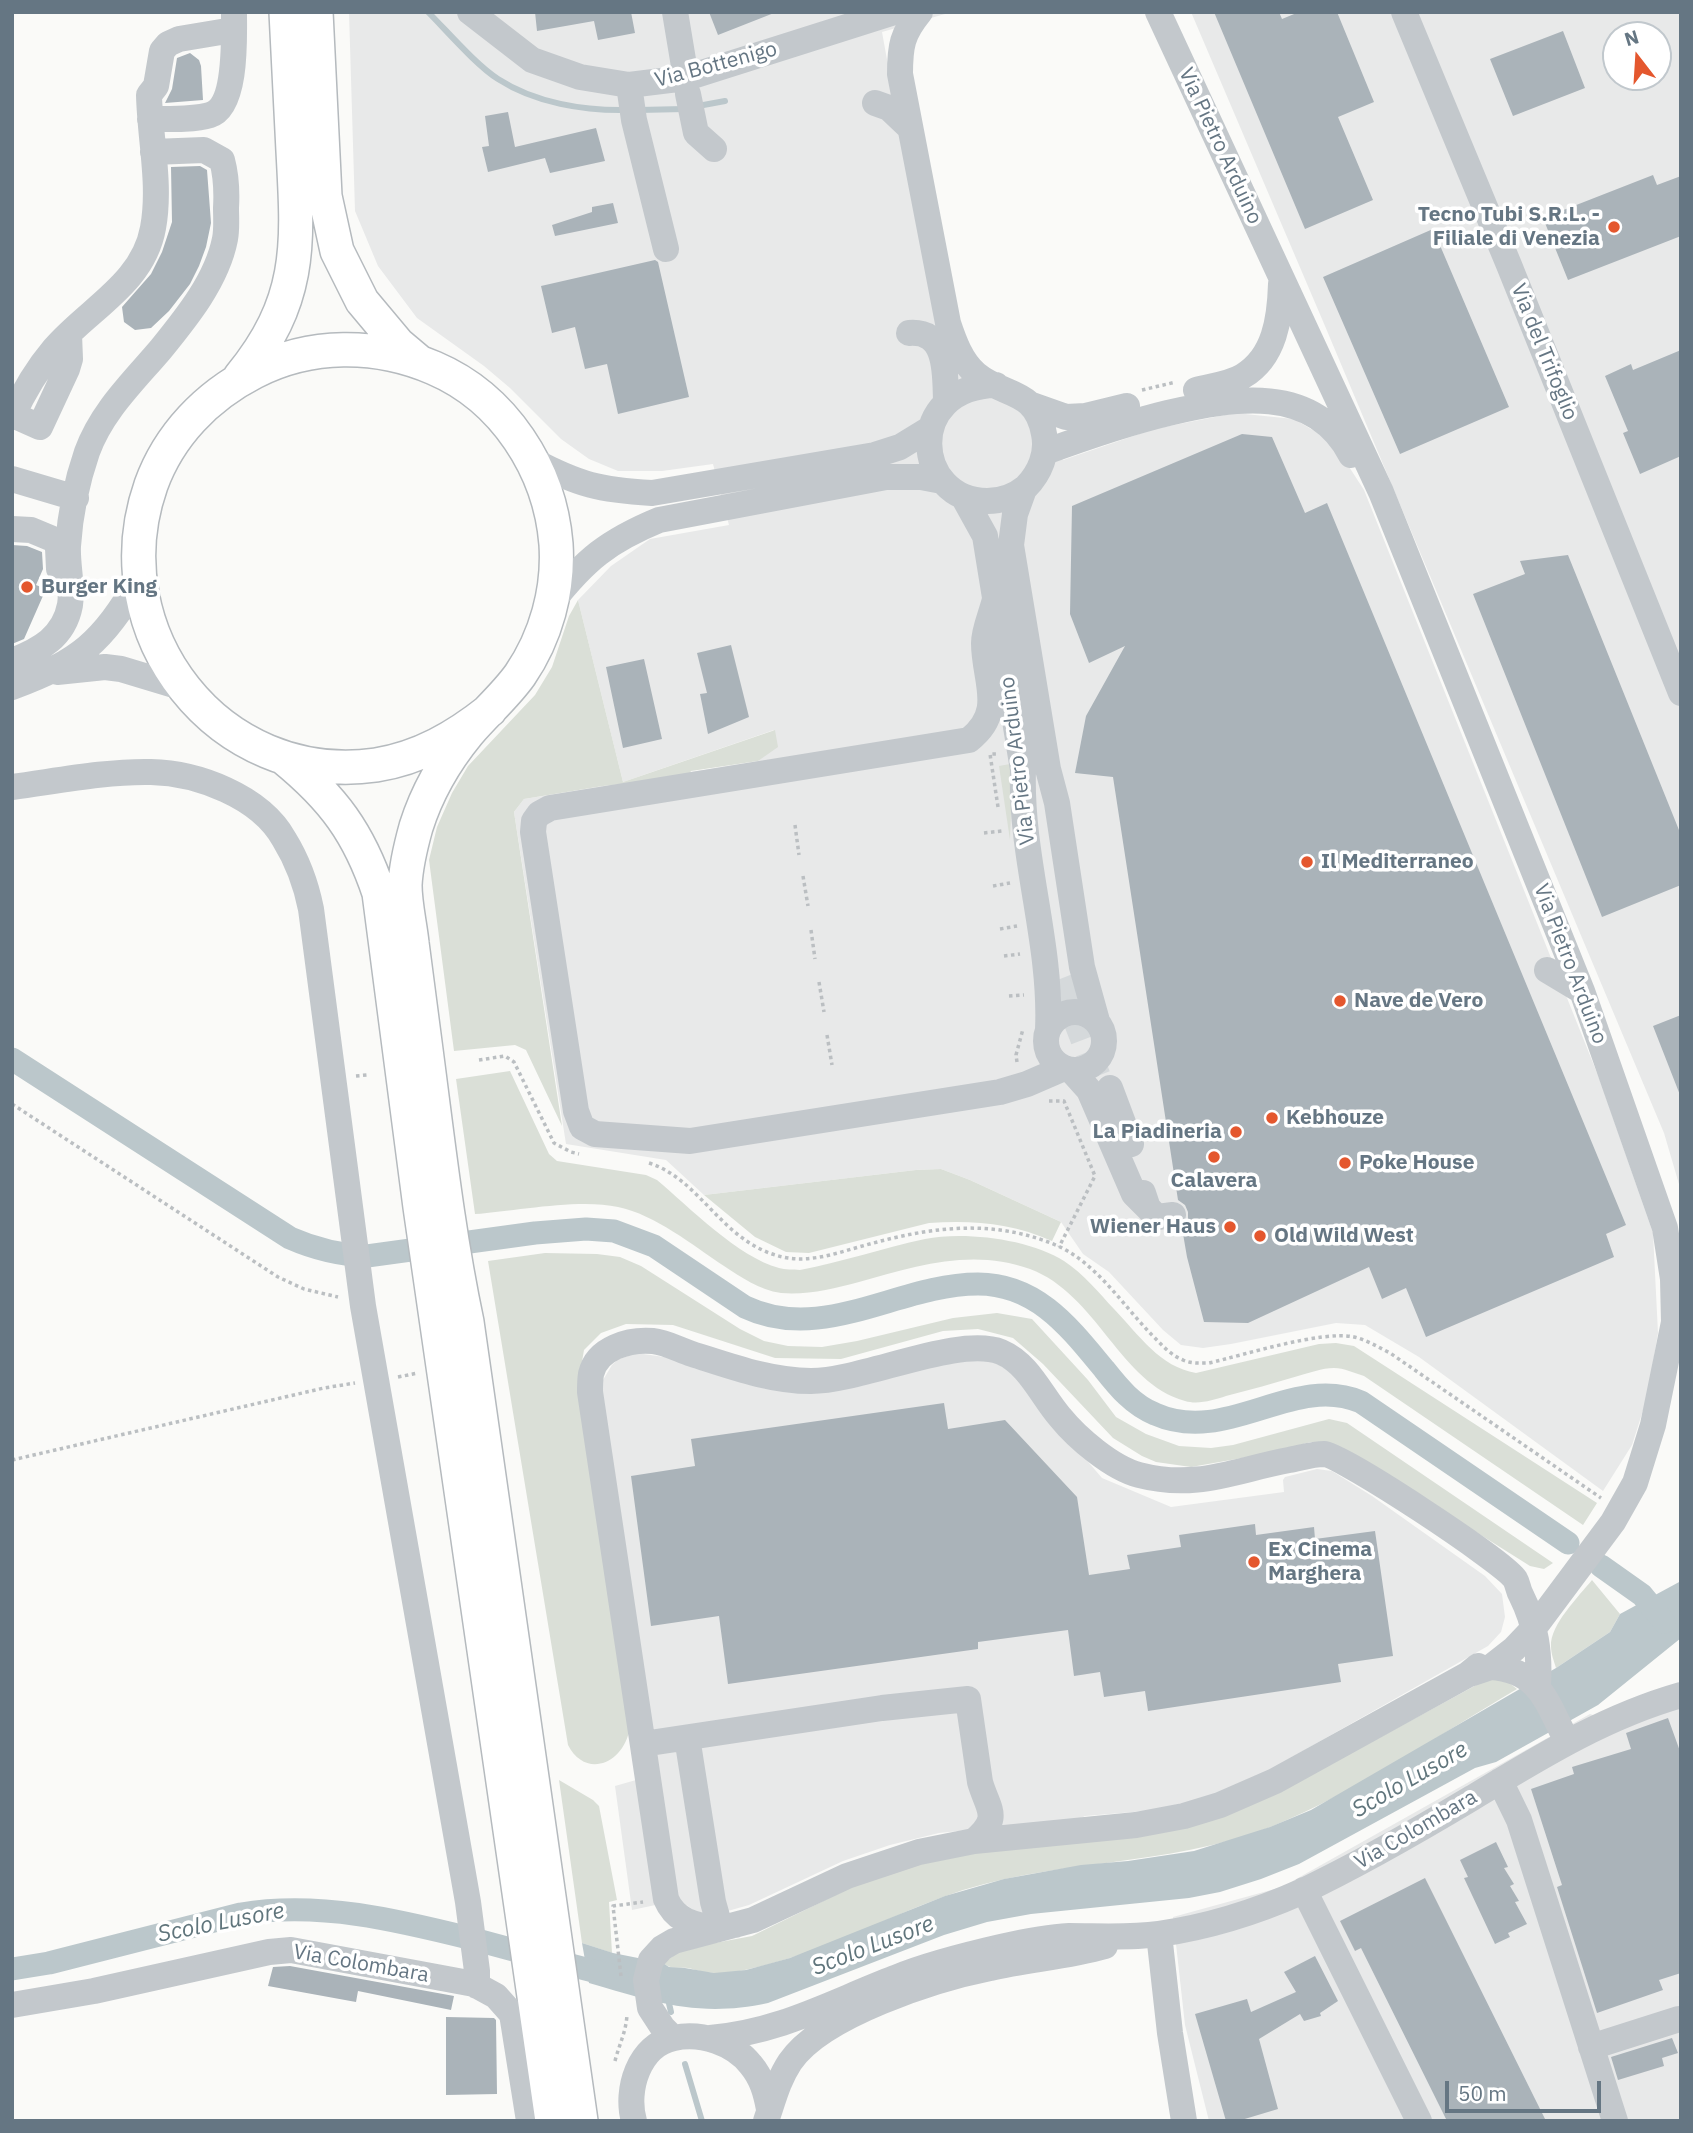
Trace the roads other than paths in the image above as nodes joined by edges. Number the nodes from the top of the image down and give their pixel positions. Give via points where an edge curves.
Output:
1 (286, 12) edge
2 (316, 12) edge
3 (470, 12) edge
4 (675, 12) edge
5 (894, 12) edge
6 (920, 12) edge
7 (1158, 12) edge
8 (1404, 12) edge
9 (234, 21) edge
10 (689, 96) junction
11 (631, 102) junction
12 (875, 103) dead end
13 (150, 119) junction
14 (908, 126) junction
15 (714, 149) dead end
16 (153, 152) junction
17 (666, 249) dead end
18 (1282, 279) junction
19 (909, 333) dead end
20 (419, 361) junction
21 (238, 380) junction
22 (1229, 382) junction
23 (996, 385) junction
24 (946, 401) junction
25 (1031, 405) junction
26 (13, 416) edge
27 (1348, 421) junction
28 (931, 428) junction
29 (1045, 452) junction
30 (533, 460) junction
31 (12, 480) edge
32 (942, 481) junction
33 (1024, 489) junction
34 (1381, 492) junction
35 (76, 498) junction
36 (964, 498) junction
37 (12, 529) edge
38 (139, 580) junction
39 (995, 599) junction
40 (552, 602) junction
41 (62, 629) junction
42 (12, 661) edge
43 (52, 673) junction
44 (12, 687) edge
45 (184, 688) junction
46 (1681, 693) edge
47 (490, 710) junction
48 (282, 756) junction
49 (1036, 770) junction
50 (12, 787) edge
51 (1547, 970) dead end
52 (1068, 978) tunnel mouth
53 (1582, 991) junction
54 (1097, 1021) junction
55 (1069, 1063) junction
56 (1122, 1203) dead end
57 (433, 1205) junction
58 (1164, 1210) dead end
59 (1673, 1235) edge
60 (445, 1286) junction
61 (1678, 1315) edge
62 (1566, 1584) junction
63 (1518, 1587) junction
64 (1534, 1628) junction
65 (1479, 1671) junction
66 (1532, 1673) junction
67 (1681, 1695) edge
68 (986, 1715) dead end
69 (1562, 1733) junction
70 (643, 1744) junction
71 (689, 1751) dead end
72 (1500, 1781) junction
73 (990, 1802) junction
74 (974, 1842) junction
75 (1304, 1891) junction
76 (728, 1926) junction
77 (539, 1929) junction
78 (1150, 1935) junction
79 (477, 1978) junction
80 (549, 2004) junction
81 (12, 2005) edge
82 (1679, 2019) edge
83 (670, 2035) junction
84 (710, 2038) junction
85 (1591, 2047) junction
86 (768, 2115) edge
87 (529, 2121) edge
88 (552, 2121) edge
89 (582, 2121) edge
90 (634, 2121) edge
91 (1184, 2121) edge
92 (1419, 2121) edge
93 (1615, 2121) edge

1 - 21 main road via 297,249 278,319
2 - 20 main road via 325,197 337,251 373,316
3 - 11 street, Via Bottenigo via 532,60
4 - 10 street
5 - 10 street, Via Bottenigo
6 - 14 street via 904,34 900,49
7 - 18 street, Via Pietro Arduino
8 - 46 street, Via del Trifoglio
9 - 13 street via 165,46 156,86 149,95
9 - 13 street via 231,78 217,112
10 - 11 street, Via Bottenigo
10 - 15 street via 696,133
11 - 17 street
12 - 14 street via 889,108
13 - 16 street
14 - 23 street via 954,342 976,374
16 - 26 street via 153,228 139,265 116,293 53,350
16 - 35 street via 204,150 222,160 226,236 212,277 101,422 87,453
18 - 22 street, Via Pietro Arduino via 1276,335 1252,370
18 - 27 street, Via Pietro Arduino
19 - 24 street via 922,332 940,351
20 - 21 main road via 358,349 327,350 295,355
20 - 30 main road via 465,384 485,400
21 - 38 main road via 197,412 158,470 140,527
22 - 25 street, Via Pietro Arduino via 1086,416 1066,417
22 - 27 street, Via Pietro Arduino via 1288,392
23 - 24 street via 961,391
23 - 25 street
24 - 28 street
25 - 29 street via 1045,435
27 - 34 street, Via Pietro Arduino
28 - 30 street via 900,447 875,455 652,493 588,486
28 - 32 street via 932,464
29 - 33 street via 1034,479
29 - 34 street via 1117,425 1206,404 1279,401 1305,410 1330,427 1361,473
30 - 40 main road via 555,530
31 - 35 street
32 - 36 street
32 - 40 street via 886,477 659,520 594,554
33 - 36 street via 995,501
33 - 49 street, Via Pietro Arduino via 1011,545
34 - 53 street, Via Pietro Arduino
35 - 41 street via 68,548 70,604
36 - 39 street, Via Pietro Arduino via 985,536
37 - 41 street via 32,530 55,540
38 - 43 street via 104,632 82,654
38 - 45 main road via 153,637
39 - 49 street, Via Pietro Arduino
39 - 55 street via 984,640 992,706 981,731 969,740 550,808 539,814 533,827 576,1111 582,1127 595,1135 690,1141 1000,1092 1025,1075
40 - 47 main road via 529,661
41 - 42 street via 48,644
43 - 44 street
43 - 45 street via 105,667
45 - 48 main road via 238,736
47 - 48 main road via 437,746 376,765 344,767
47 - 57 main road via 452,754 424,804 408,859 405,888
48 - 57 main road via 332,802 352,830 379,893
49 - 52 street via 1045,804
49 - 54 street, Via Pietro Arduino via 1057,803 1082,967
49 - 55 street, Via Pietro Arduino via 1022,804 1032,956
50 - 79 street via 132,772 179,774 209,782 262,814 284,837 306,886 363,1302 468,1902
51 - 53 street
53 - 59 street, Via Pietro Arduino
54 - 55 street, Via Pietro Arduino via 1105,1040 1098,1059 1090,1066
54 - 55 street via 1080,1012 1053,1021
55 - 56 street, Via Pietro Arduino
55 - 58 street via 1152,1199
57 - 60 main road
59 - 61 street, Via Pietro Arduino
60 - 77 main road via 444,1369
60 - 77 main road via 467,1322
61 - 62 street, Via Pietro Arduino via 1640,1473 1609,1512
62 - 63 street
62 - 64 street, Via Pietro Arduino
63 - 64 street
63 - 65 street via 1513,1636
63 - 70 street via 1511,1575 1469,1544 1353,1466 1325,1454 1214,1479 1137,1475 1098,1453 1060,1418 1030,1374 1001,1352 973,1347 852,1377 813,1381 774,1378 654,1341 623,1343 599,1358 591,1373 590,1392
64 - 65 street, Via Pietro Arduino via 1514,1650
64 - 66 street
65 - 66 street
65 - 74 street via 1275,1781 1220,1805 1136,1825
66 - 69 street
67 - 69 street, Via Colombara
68 - 73 street via 995,1784
69 - 72 street, Via Colombara
70 - 73 street via 968,1699 980,1782
70 - 76 street via 666,1899 673,1912 690,1923
71 - 76 street via 713,1902
72 - 75 street, Via Colombara via 1408,1837
72 - 85 street via 1519,1820
73 - 74 street via 990,1822
74 - 76 street via 871,1867 753,1920
75 - 78 street, Via Colombara via 1254,1912
75 - 92 street
76 - 83 street via 674,1941 651,1960 646,1980 650,2008
77 - 80 main road
78 - 84 street, Via Colombara via 1066,1936 1002,1947 896,1977 780,2026
78 - 86 street, Via Colombara via 947,1979 839,2022 792,2060
78 - 91 street
79 - 81 street, Via Colombara via 291,1950
79 - 87 street, Via Colombara via 512,2014
80 - 88 main road
80 - 89 main road
82 - 85 street
83 - 84 street, Via Colombara
83 - 90 street via 639,2065 632,2098
84 - 86 street via 729,2046 752,2065 765,2087
85 - 93 street

